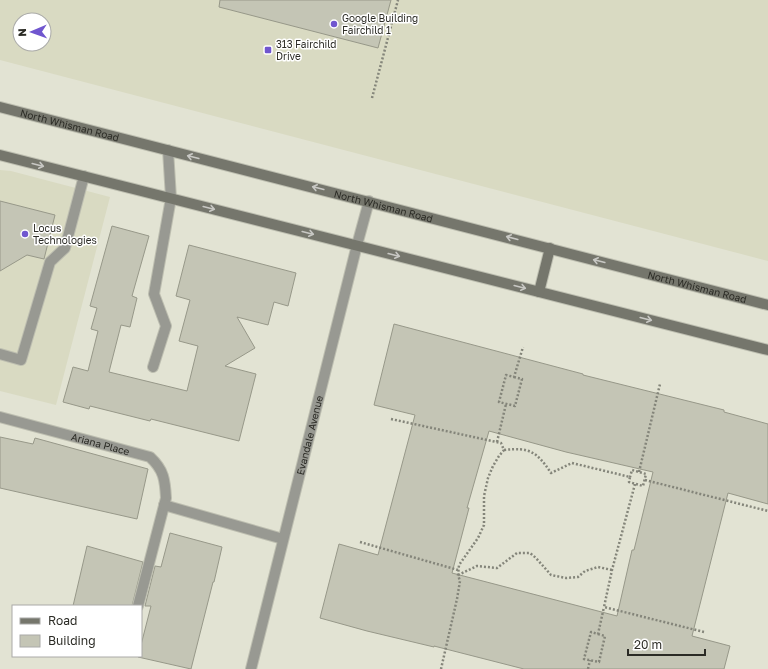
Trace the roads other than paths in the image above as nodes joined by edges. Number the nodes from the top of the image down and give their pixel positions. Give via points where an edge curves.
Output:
1 (0, 107) edge
2 (168, 150) junction
3 (0, 155) edge
4 (84, 176) junction
5 (171, 198) junction
6 (369, 201) junction
7 (357, 246) junction
8 (550, 248) junction
9 (539, 292) junction
10 (768, 305) edge
11 (768, 350) edge
12 (0, 354) edge
13 (153, 367) dead end
14 (0, 417) edge
15 (164, 505) junction
16 (283, 539) junction
17 (138, 605) edge
18 (250, 669) edge

1 - 2 main road, North Whisman Road
2 - 5 street
6 -> 2 main road, North Whisman Road
3 -> 4 main road
4 - 5 main road
4 - 12 street via 65,248 50,262 21,360
5 -> 7 main road
5 - 13 street via 154,294 166,326
6 - 7 street, Evandale Avenue
8 -> 6 main road, North Whisman Road
7 -> 9 main road
7 - 16 street, Evandale Avenue
8 - 9 main road
10 -> 8 main road, North Whisman Road
9 -> 11 main road
14 - 15 street, Ariana Place via 150,457 158,465 165,481
15 - 16 street
15 - 17 street, Ariana Place
16 - 18 street, Evandale Avenue

